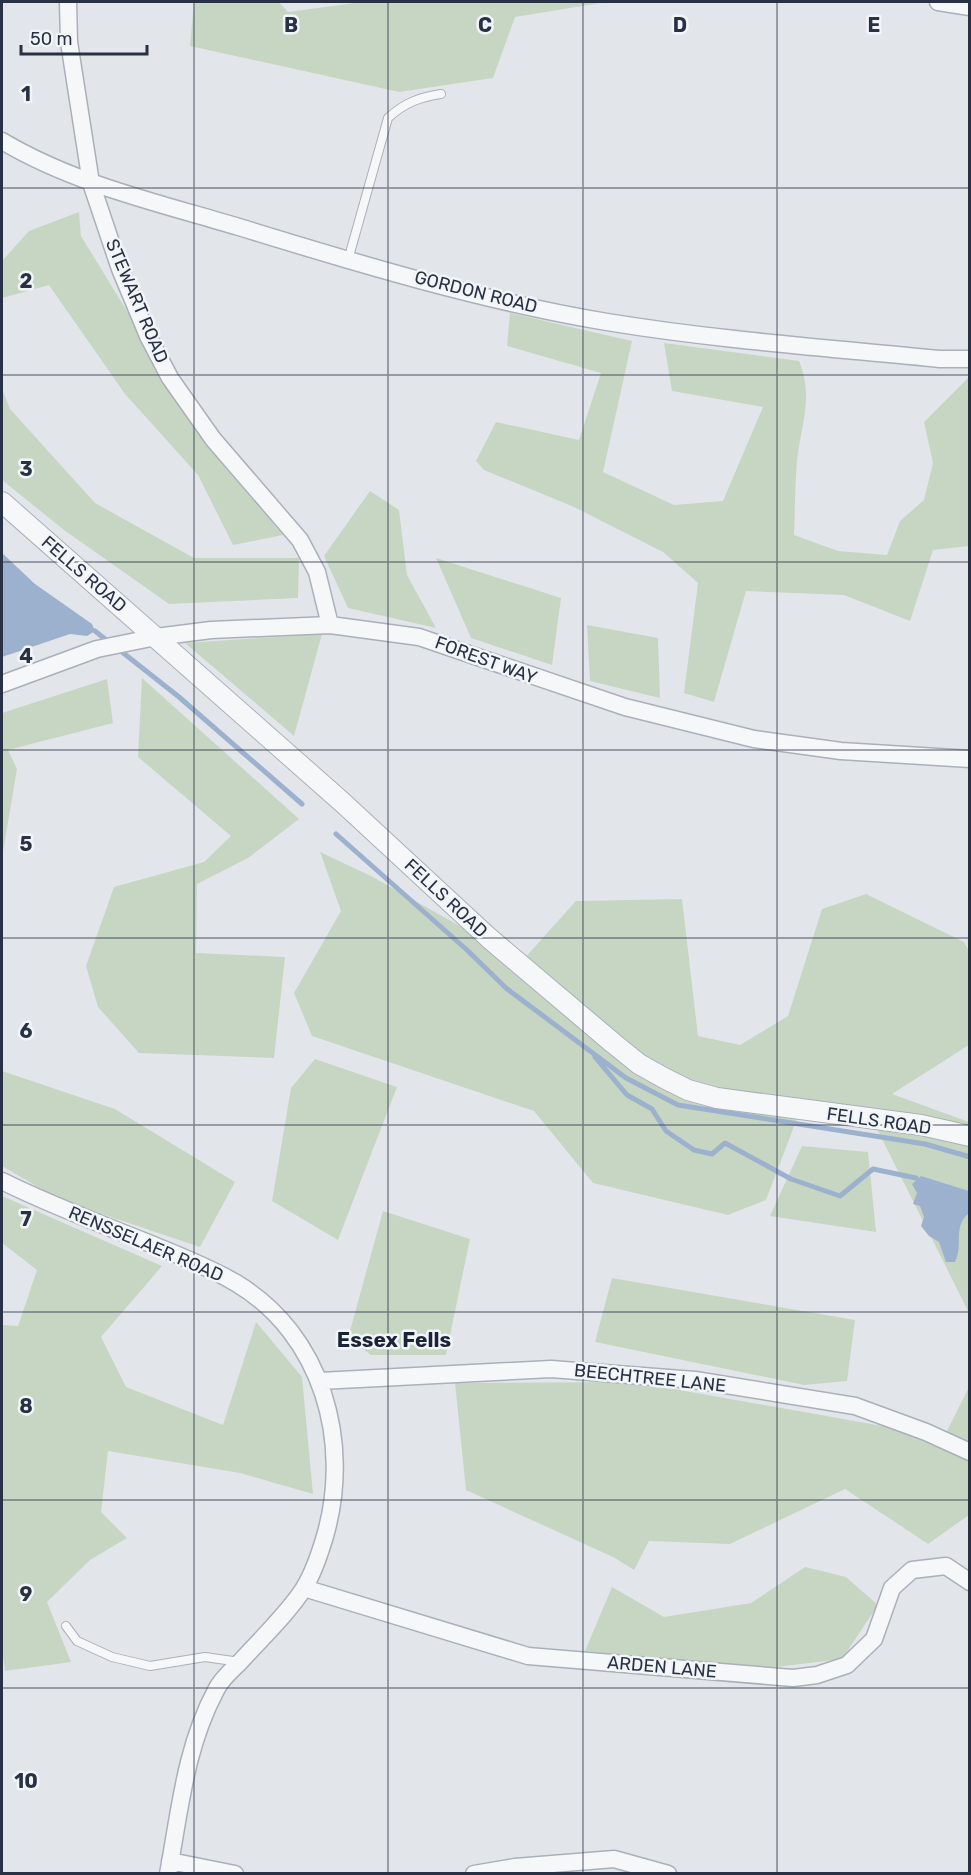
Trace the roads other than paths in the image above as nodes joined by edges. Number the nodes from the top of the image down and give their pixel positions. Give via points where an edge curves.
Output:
1 (68, 2) edge
2 (938, 2) edge
3 (969, 7) edge
4 (441, 94) dead end
5 (2, 141) edge
6 (91, 183) junction
7 (348, 260) junction
8 (969, 359) edge
9 (2, 502) edge
10 (330, 624) junction
11 (156, 637) junction
12 (2, 684) edge
13 (969, 759) edge
14 (969, 1136) edge
15 (2, 1181) edge
16 (320, 1381) junction
17 (969, 1452) edge
18 (969, 1582) edge
19 (304, 1588) junction
20 (66, 1626) dead end
21 (240, 1662) junction
22 (169, 1867) edge
23 (235, 1874) edge
24 (474, 1874) edge
25 (668, 1874) edge

1 - 6 street, STEWART ROAD via 69,42
2 - 3 street
4 - 7 lane via 423,97 388,118
5 - 6 street, GORDON ROAD
6 - 7 street, GORDON ROAD
6 - 10 street, STEWART ROAD via 120,269 170,378 213,439 300,540 317,572
7 - 8 street, GORDON ROAD via 477,294 604,321 705,336
9 - 11 street, FELLS ROAD
10 - 11 street, FOREST WAY
10 - 13 street, FOREST WAY via 419,637 624,707 754,739 841,752
11 - 12 street, FOREST WAY via 97,649
11 - 14 street, FELLS ROAD via 489,938 639,1064 688,1090 717,1098 921,1125
15 - 16 street, RENSSELAER ROAD via 49,1204 203,1265 238,1284 277,1315
16 - 17 street, BEECHTREE LANE via 551,1369 666,1377 855,1406
16 - 19 street, RENSSELAER ROAD via 331,1415 335,1451 333,1505 319,1557
18 - 19 street, ARDEN LANE via 946,1566 912,1570 892,1588 874,1639 847,1665 793,1678 528,1656
19 - 21 street, RENSSELAER ROAD
20 - 21 lane via 77,1641 112,1657 150,1666 205,1657
21 - 22 street, RENSSELAER ROAD via 217,1687 195,1737 182,1784
22 - 23 street
24 - 25 street via 515,1866 614,1859

